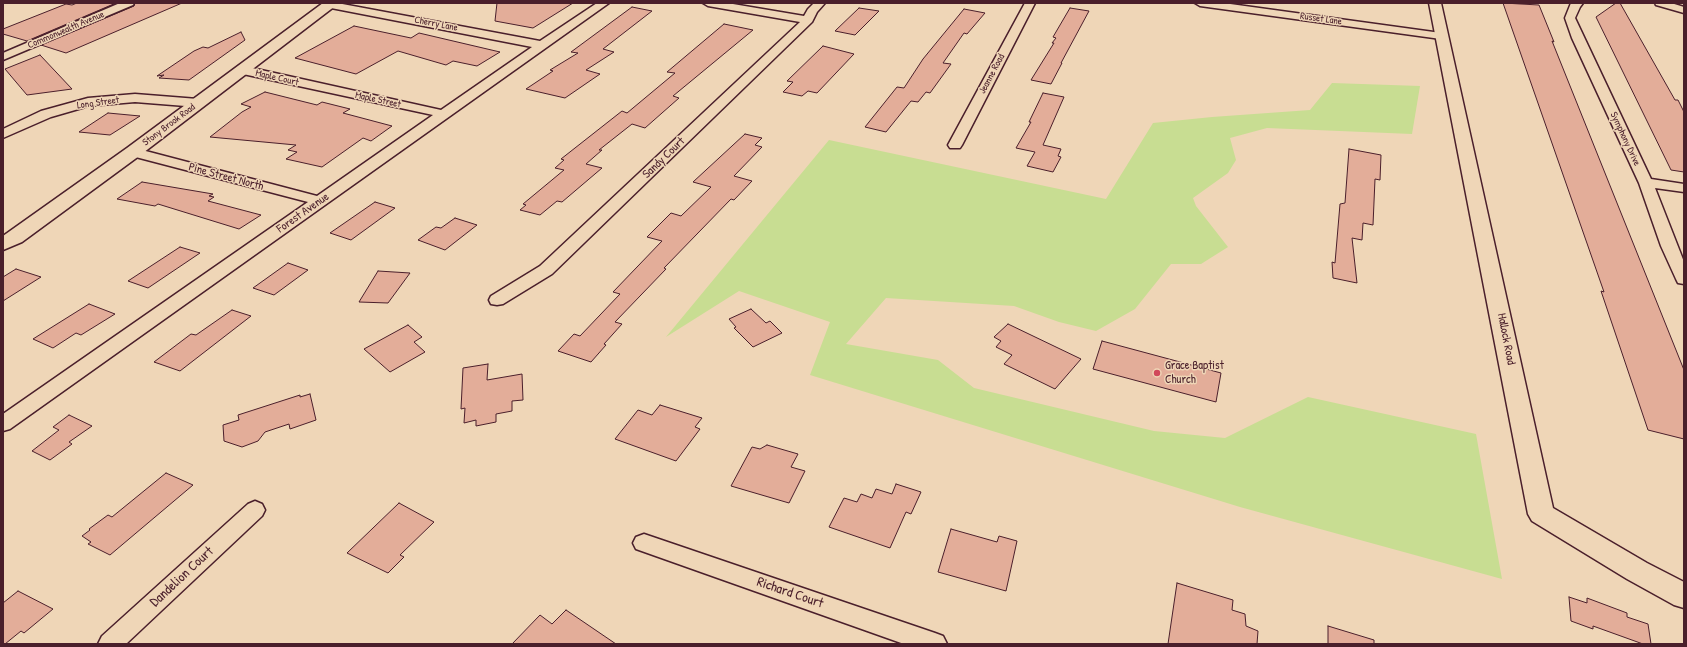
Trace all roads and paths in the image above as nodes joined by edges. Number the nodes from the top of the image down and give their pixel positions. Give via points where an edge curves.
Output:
1 (129, 3) edge
2 (604, 3) edge
3 (708, 3) edge
4 (820, 3) edge
5 (1030, 3) edge
6 (1200, 3) edge
7 (1435, 3) edge
8 (1578, 3) edge
9 (1660, 3) edge
10 (332, 4) edge
11 (1684, 10) edge
12 (808, 20) junction
13 (1441, 36) junction
14 (542, 45) junction
15 (3, 57) edge
16 (243, 70) junction
17 (312, 86) joint
18 (198, 103) junction
19 (444, 114) junction
20 (3, 134) edge
21 (955, 145) dead end
22 (133, 152) junction
23 (1646, 183) junction
24 (1684, 188) edge
25 (319, 201) junction
26 (3, 244) edge
27 (1684, 279) edge
28 (496, 300) dead end
29 (3, 424) edge
30 (255, 510) dead end
31 (644, 543) dead end
32 (1684, 596) edge
33 (110, 644) edge
34 (935, 644) edge

1 - 15 street, Commonwealth Avenue
2 - 14 street, Forest Avenue
3 - 12 street
4 - 12 street, Sandy Court
5 - 21 street, Jeanne Road
6 - 13 street, Russet Lane
7 - 13 street, Hallock Road
8 - 23 street, Symphony Drive via 1570,18
9 - 11 street
10 - 14 street, Cherry Lane
10 - 16 main road, Stony Brook Road
12 - 28 street, Sandy Court via 546,270
13 - 32 street, Hallock Road via 1504,326 1541,514
14 - 19 street, Forest Avenue
16 - 17 street, Maple Court
16 - 18 main road, Stony Brook Road
17 - 19 street, Maple Street
18 - 20 street, Long Street via 135,98 88,102 40,116
18 - 22 main road, Stony Brook Road
19 - 25 street, Forest Avenue
22 - 25 street, Pine Street North
22 - 26 main road, Stony Brook Road via 15,238
23 - 24 street
23 - 27 street, Symphony Drive
25 - 29 street, Forest Avenue
30 - 33 street, Dandelion Court
31 - 34 street, Richard Court

